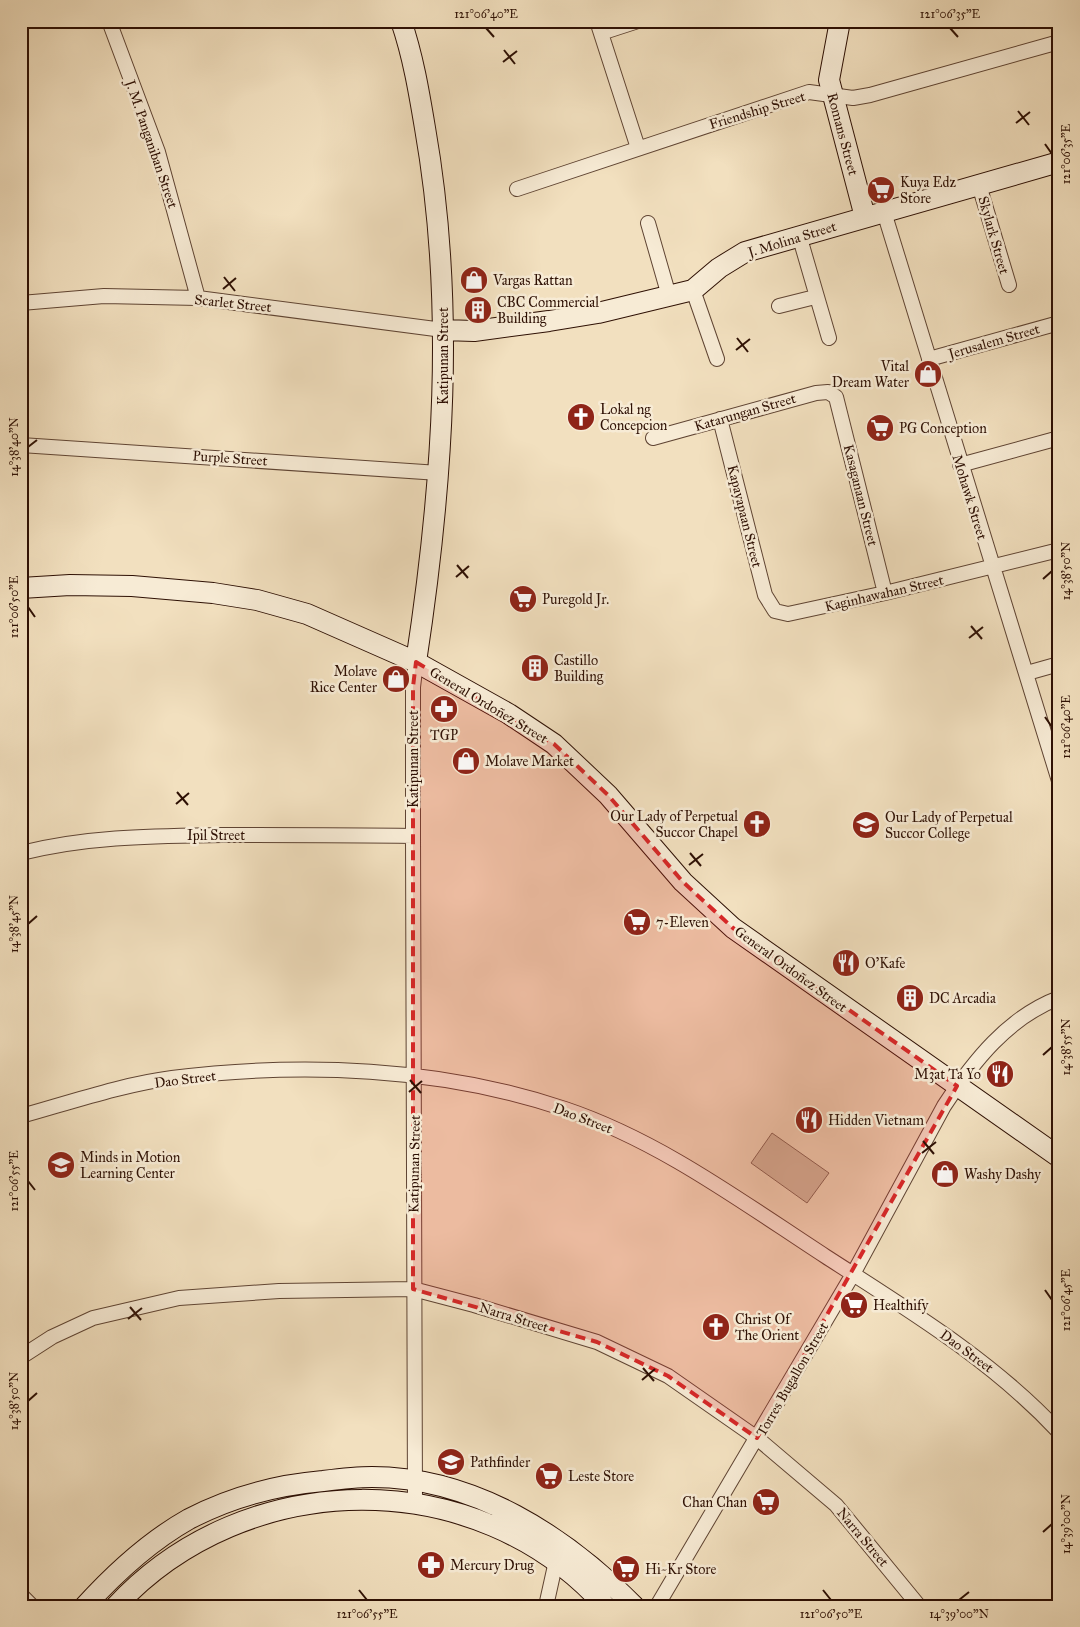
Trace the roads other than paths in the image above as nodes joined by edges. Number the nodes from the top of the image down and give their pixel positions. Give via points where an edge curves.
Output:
1 (109, 21) edge
2 (401, 21) edge
3 (638, 21) edge
4 (840, 21) edge
5 (599, 27) edge
6 (1059, 42) edge
7 (832, 95) junction
8 (638, 148) junction
9 (1059, 162) edge
10 (979, 185) junction
11 (517, 189) dead end
12 (875, 214) junction
13 (648, 223) dead end
14 (800, 235) junction
15 (1009, 285) dead end
16 (693, 290) junction
17 (669, 296) junction
18 (815, 297) junction
19 (198, 298) junction
20 (21, 303) edge
21 (779, 306) dead end
22 (1059, 323) edge
23 (443, 330) junction
24 (829, 338) dead end
25 (716, 359) dead end
26 (929, 360) junction
27 (836, 397) joint
28 (720, 419) junction
29 (653, 438) dead end
30 (1059, 438) edge
31 (21, 445) edge
32 (960, 465) junction
33 (440, 473) junction
34 (1059, 550) edge
35 (993, 568) junction
36 (21, 588) edge
37 (885, 594) junction
38 (775, 611) joint
39 (416, 662) junction
40 (1059, 664) edge
41 (1026, 673) junction
42 (1059, 781) edge
43 (413, 836) junction
44 (21, 853) edge
45 (1059, 998) edge
46 (414, 1074) junction
47 (957, 1086) junction
48 (21, 1116) edge
49 (1059, 1157) edge
50 (853, 1274) junction
51 (412, 1289) junction
52 (21, 1357) edge
53 (1059, 1432) edge
54 (757, 1438) junction
55 (414, 1481) junction
56 (415, 1502) junction
57 (556, 1561) junction
58 (21, 1595) edge
59 (32, 1606) edge
60 (85, 1606) edge
61 (116, 1606) edge
62 (546, 1606) edge
63 (605, 1606) edge
64 (634, 1606) edge
65 (657, 1606) edge
66 (919, 1606) edge

1 - 19 street, J. M. Panganiban Street via 158,152
2 - 23 street, Katipunan Street via 415,72 435,189
3 - 5 street
4 - 7 street, Romans Street via 829,80
5 - 8 street
6 - 7 street, Friendship Street via 870,95 853,98
7 - 8 street, Friendship Street via 809,92
7 - 12 street, Romans Street
8 - 11 street, Friendship Street
9 - 10 street, J. Molina Street
10 - 12 street, J. Molina Street
10 - 15 street, Skylark Street
12 - 14 street, J. Molina Street
12 - 26 street, Mohawk Street
13 - 17 street
14 - 16 street, J. Molina Street via 745,252
14 - 18 street
16 - 17 street, J. Molina Street
16 - 25 street
17 - 23 street, J. Molina Street via 549,322 474,331
18 - 21 street
18 - 24 street
19 - 20 street, Scarlet Street via 104,296
19 - 23 street, Scarlet Street
22 - 26 street, Jerusalem Street
23 - 33 street, Katipunan Street
26 - 32 street, Mohawk Street
27 - 28 street, Katarungan Street via 828,392 816,392
27 - 37 street, Kasaganaan Street
28 - 29 street, Katarungan Street
28 - 38 street, Kapayapaan Street via 765,595
30 - 32 street
31 - 33 street, Purple Street
32 - 35 street, Mohawk Street
33 - 39 street, Katipunan Street
34 - 35 street
35 - 37 street, Kaginhawahan Street
35 - 41 street, Mohawk Street
36 - 39 street, General Ordoñez Street via 132,586 257,600 307,614
37 - 38 street, Kaginhawahan Street via 788,614
39 - 43 street, Katipunan Street via 413,687
39 - 47 street, General Ordoñez Street via 509,714 554,744 608,795 683,882 733,928
40 - 41 street
41 - 42 street, Mohawk Street
43 - 44 street, Ipil Street via 300,833 138,836 49,846
43 - 46 street, Katipunan Street
45 - 47 street, Torres Bugallon Street via 1042,1005 1011,1026
46 - 48 street, Dao Street via 292,1070 170,1078
46 - 50 street, Dao Street via 566,1109 622,1134 701,1175
46 - 51 street, Katipunan Street
47 - 49 street, General Ordoñez Street
47 - 50 street, Torres Bugallon Street
50 - 53 street, Dao Street via 1007,1381
50 - 54 street, Torres Bugallon Street
51 - 52 street, Narra Street via 279,1291 179,1298 93,1318 52,1337
51 - 54 street, Narra Street via 597,1342 668,1376
51 - 55 street, Katipunan Street
54 - 65 street, Torres Bugallon Street
54 - 66 street, Narra Street via 836,1505
55 - 56 street, Katipunan Street
55 - 60 street via 372,1477 315,1482 268,1489 226,1503 168,1532 124,1567
55 - 64 street via 474,1497 539,1529 593,1566
56 - 57 street via 488,1522 530,1543
56 - 61 street via 327,1502 241,1523 188,1547 139,1583
57 - 62 street
57 - 63 street
58 - 59 street

